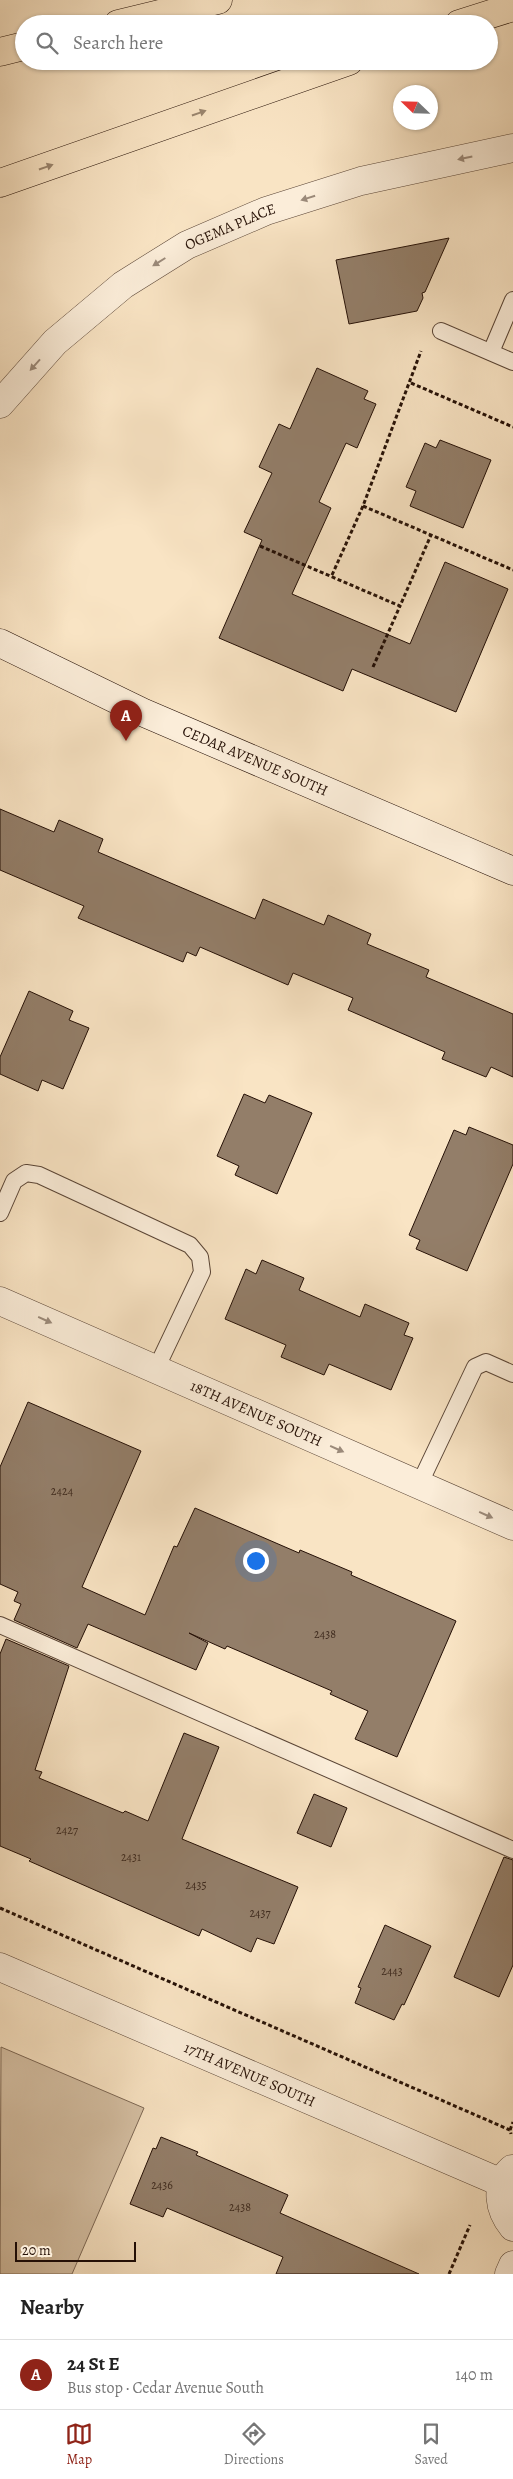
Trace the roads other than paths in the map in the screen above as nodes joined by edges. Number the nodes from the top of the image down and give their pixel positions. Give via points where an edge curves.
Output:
1 (218, 0) edge
2 (513, 7) edge
3 (156, 15) edge
4 (488, 15) edge
5 (15, 48) edge
6 (0, 52) edge
7 (323, 70) edge
8 (513, 148) edge
9 (0, 183) edge
10 (513, 300) edge
11 (441, 331) dead end
12 (491, 352) junction
13 (513, 362) edge
14 (0, 404) edge
15 (0, 643) edge
16 (513, 871) edge
17 (0, 1213) edge
18 (0, 1301) edge
19 (156, 1369) junction
20 (513, 1374) edge
21 (419, 1485) junction
22 (513, 1526) edge
23 (0, 1624) edge
24 (513, 1850) edge
25 (0, 1967) edge
26 (507, 2176) edge
27 (513, 2226) edge
28 (513, 2266) edge
29 (510, 2274) edge

1 - 3 highway
2 - 4 highway
5 - 6 highway
9 -> 7 highway
8 -> 14 street, OGEMA PLACE via 361,181 266,211 188,245 123,285 55,342
10 - 12 lane
11 - 12 lane
12 - 13 lane
15 - 16 street, CEDAR AVENUE SOUTH via 142,712
17 - 19 lane via 14,1181 26,1173 39,1175 190,1245 200,1257 202,1272
18 -> 19 street, 18TH AVENUE SOUTH
19 -> 21 street, 18TH AVENUE SOUTH
20 - 21 lane via 486,1362 475,1367
21 -> 22 street, 18TH AVENUE SOUTH
23 - 24 lane
25 - 26 street, 17TH AVENUE SOUTH
26 - 27 street via 501,2208
28 - 29 street

